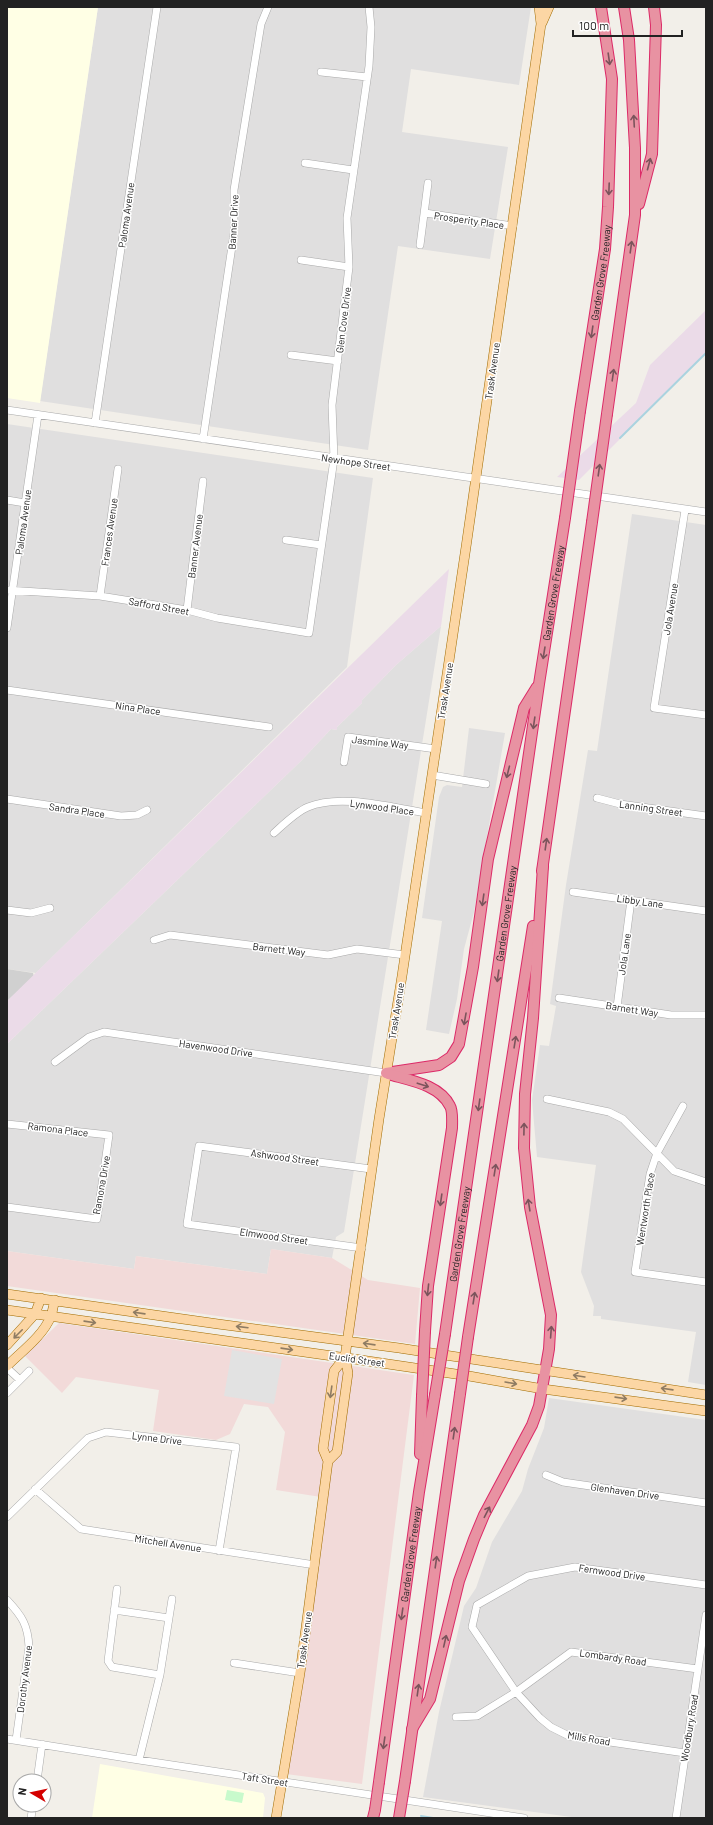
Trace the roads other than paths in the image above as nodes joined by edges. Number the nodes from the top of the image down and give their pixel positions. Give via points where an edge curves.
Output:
1 (157, 7) edge
2 (268, 7) edge
3 (369, 7) edge
4 (539, 7) edge
5 (549, 7) edge
6 (595, 7) edge
7 (601, 7) edge
8 (624, 7) edge
9 (654, 7) edge
10 (541, 24) junction
11 (605, 31) junction
12 (321, 72) dead end
13 (367, 77) junction
14 (306, 163) dead end
15 (353, 170) junction
16 (428, 183) dead end
17 (424, 213) junction
18 (635, 216) junction
19 (513, 226) junction
20 (420, 245) dead end
21 (301, 260) dead end
22 (349, 267) junction
23 (291, 355) dead end
24 (338, 361) junction
25 (7, 410) edge
26 (38, 415) junction
27 (95, 423) junction
28 (204, 438) junction
29 (334, 459) junction
30 (118, 469) dead end
31 (476, 479) junction
32 (203, 482) dead end
33 (7, 500) edge
34 (25, 503) junction
35 (685, 510) junction
36 (706, 512) edge
37 (286, 540) dead end
38 (321, 545) junction
39 (10, 590) edge
40 (100, 596) junction
41 (187, 610) junction
42 (7, 628) edge
43 (309, 633) joint
44 (539, 684) junction
45 (7, 690) edge
46 (706, 715) edge
47 (269, 727) dead end
48 (436, 749) junction
49 (344, 762) dead end
50 (432, 775) junction
51 (486, 784) dead end
52 (597, 798) dead end
53 (7, 800) edge
54 (147, 810) dead end
55 (427, 813) junction
56 (706, 816) edge
57 (274, 833) dead end
58 (543, 866) junction
59 (573, 892) dead end
60 (631, 900) junction
61 (50, 908) dead end
62 (7, 910) edge
63 (706, 911) edge
64 (154, 940) dead end
65 (405, 955) junction
66 (559, 998) dead end
67 (617, 1007) junction
68 (706, 1015) edge
69 (55, 1062) dead end
70 (386, 1073) junction
71 (547, 1099) dead end
72 (683, 1106) dead end
73 (7, 1124) edge
74 (109, 1135) joint
75 (657, 1153) junction
76 (371, 1169) junction
77 (706, 1182) edge
78 (7, 1208) edge
79 (187, 1224) joint
80 (362, 1248) junction
81 (706, 1282) edge
82 (7, 1294) edge
83 (41, 1298) junction
84 (55, 1300) junction
85 (7, 1310) edge
86 (35, 1314) junction
87 (51, 1316) junction
88 (348, 1341) junction
89 (7, 1345) edge
90 (345, 1357) junction
91 (7, 1367) edge
92 (29, 1371) dead end
93 (546, 1371) junction
94 (20, 1380) junction
95 (644, 1386) junction
96 (543, 1389) junction
97 (7, 1393) edge
98 (706, 1395) edge
99 (642, 1401) junction
100 (706, 1411) edge
101 (328, 1461) junction
102 (546, 1476) dead end
103 (35, 1490) junction
104 (419, 1492) junction
105 (706, 1502) edge
106 (7, 1517) edge
107 (219, 1551) junction
108 (315, 1565) junction
109 (706, 1585) edge
110 (117, 1589) dead end
111 (172, 1599) dead end
112 (7, 1600) edge
113 (114, 1610) junction
114 (706, 1615) edge
115 (169, 1618) junction
116 (472, 1627) joint
117 (234, 1663) dead end
118 (698, 1669) junction
119 (300, 1672) junction
120 (160, 1674) junction
121 (516, 1692) junction
122 (456, 1717) dead end
123 (412, 1729) junction
124 (7, 1738) edge
125 (16, 1740) junction
126 (42, 1744) junction
127 (685, 1753) junction
128 (139, 1760) junction
129 (38, 1773) edge
130 (282, 1782) junction
131 (374, 1814) edge
132 (475, 1815) edge
133 (276, 1818) edge
134 (399, 1818) edge
135 (524, 1818) edge
136 (676, 1818) edge

1 - 27 street, Paloma Avenue
2 - 28 street, Banner Drive via 261,24 234,190 234,233
3 - 13 street, Glen Cove Drive via 371,40
4 - 10 main road, Trask Avenue
5 - 10 main road, Trask Avenue
6 - 11 highway
7 - 11 highway, Garden Grove Freeway
18 -> 8 highway via 635,148 629,40
18 -> 9 highway via 652,154 656,26
10 - 19 main road, Trask Avenue
11 -> 44 highway, Garden Grove Freeway, bridge via 612,79 605,249
12 - 13 street
13 - 15 street, Glen Cove Drive
14 - 15 street
15 - 22 street, Glen Cove Drive via 346,218
16 - 17 street, Prosperity Place
17 - 19 street, Prosperity Place
17 - 20 street, Prosperity Place
58 -> 18 highway, bridge
19 - 31 main road, Trask Avenue
21 - 22 street
22 - 24 street, Glen Cove Drive
23 - 24 street
24 - 29 street, Glen Cove Drive via 332,406
25 - 26 street, Newhope Street
26 - 27 street, Newhope Street
26 - 34 street, Paloma Avenue
27 - 28 street, Newhope Street
28 - 29 street, Newhope Street
29 - 31 street, Newhope Street
29 - 38 street, Glen Cove Drive
30 - 40 street, Frances Avenue
31 - 35 street, Newhope Street
31 - 48 main road, Trask Avenue
32 - 41 street, Banner Avenue
33 - 34 street
34 - 39 street, Paloma Avenue
35 - 36 street, Newhope Street
35 - 46 street, Jola Avenue via 654,708
37 - 38 street
38 - 43 street, Glen Cove Drive
39 - 40 street, Safford Street
39 - 42 street, Paloma Avenue
40 - 41 street, Safford Street
41 - 43 street, Safford Street via 217,618
44 -> 70 highway via 524,708 501,800 488,859 459,1044 450,1057 439,1066
44 -> 104 highway, Garden Grove Freeway, bridge via 445,1334
45 - 47 street, Nina Place
48 - 49 street, Jasmine Way via 348,737
48 - 50 main road, Trask Avenue
50 - 51 street
50 - 55 main road, Trask Avenue
52 - 56 street, Lanning Street via 620,804
53 - 54 street, Sandra Place via 121,816 137,815
55 - 57 street, Lynwood Place via 356,802 331,802 308,807
55 - 65 main road, Trask Avenue
93 -> 58 highway via 551,1315 529,1202 524,1136
123 -> 58 highway, bridge via 468,1337
59 - 60 street, Libby Lane
60 - 63 street, Libby Lane
60 - 67 street, Jola Lane
61 - 62 street via 31,913
64 - 65 street, Barnett Way via 170,936 328,955 357,949
65 - 70 main road, Trask Avenue
66 - 67 street, Barnett Way
67 - 68 street, Barnett Way via 672,1015
69 - 70 street, Havenwood Drive via 88,1037 104,1032
70 - 76 main road, Trask Avenue
70 -> 104 highway, bridge via 429,1086 440,1095 450,1106 452,1128 428,1286
71 - 75 street via 609,1112 623,1119
72 - 75 street, Wentworth Place
73 - 74 street, Ramona Place
74 - 78 street, Ramona Drive via 97,1219
75 - 77 street via 674,1171
75 - 81 street, Wentworth Place via 650,1174 635,1272
76 - 79 street, Ashwood Street via 199,1146
76 - 80 main road, Trask Avenue
79 - 80 street, Elmwood Street
80 - 88 main road, Trask Avenue
82 - 83 main road, Euclid Street
83 - 84 main road, Euclid Street
83 - 86 main road
84 - 87 main road
88 -> 84 main road, Euclid Street
85 - 86 main road, Euclid Street
86 - 87 main road, Euclid Street
86 -> 89 main road
87 -> 90 main road, Euclid Street
87 - 91 main road via 37,1336
88 - 90 main road, Trask Avenue
93 -> 88 main road, Euclid Street
90 -> 96 main road, Euclid Street
90 - 101 main road, Trask Avenue via 348,1373 337,1452
90 -> 101 main road, Trask Avenue via 334,1371 323,1449
91 - 94 street
92 - 94 street
95 -> 93 main road, Euclid Street
93 - 96 highway
94 - 97 street
98 -> 95 main road, Euclid Street
95 - 99 main road
96 -> 99 main road, Euclid Street
123 -> 96 highway via 430,1698 459,1581 473,1543 486,1512 532,1425
99 - 100 main road, Euclid Street
101 - 108 main road, Trask Avenue
102 - 105 street, Glenhaven Drive via 563,1482
103 - 106 street, Lynne Drive
103 - 107 street, Mitchell Avenue via 81,1529
103 - 107 street, Lynne Drive via 88,1438 106,1432 236,1447
104 -> 131 highway, Garden Grove Freeway, bridge
107 - 108 street, Mitchell Avenue
108 - 119 main road, Trask Avenue
109 - 116 street, Fernwood Drive via 575,1567 528,1576 477,1606
110 - 113 street
111 - 115 street
112 - 125 street, Dorothy Avenue via 22,1617 29,1637
113 - 115 street
113 - 120 street via 109,1664 112,1667
114 - 118 street, Woodbury Road
115 - 120 street
116 - 121 street, Mills Road
117 - 119 street
118 - 121 street, Lombardy Road via 571,1652
118 - 127 street, Woodbury Road
119 - 130 main road, Trask Avenue
120 - 128 street
121 - 122 street, Lombardy Road via 477,1716
121 - 127 street, Mills Road via 540,1718 569,1736
123 - 134 highway, bridge
124 - 125 street, Taft Street
125 - 126 street, Taft Street
126 - 128 street, Taft Street
126 - 129 street
127 - 136 street, Woodbury Road
128 - 130 street, Taft Street
130 - 132 street, Taft Street
130 - 133 main road, Trask Avenue
132 - 135 street, Taft Street

